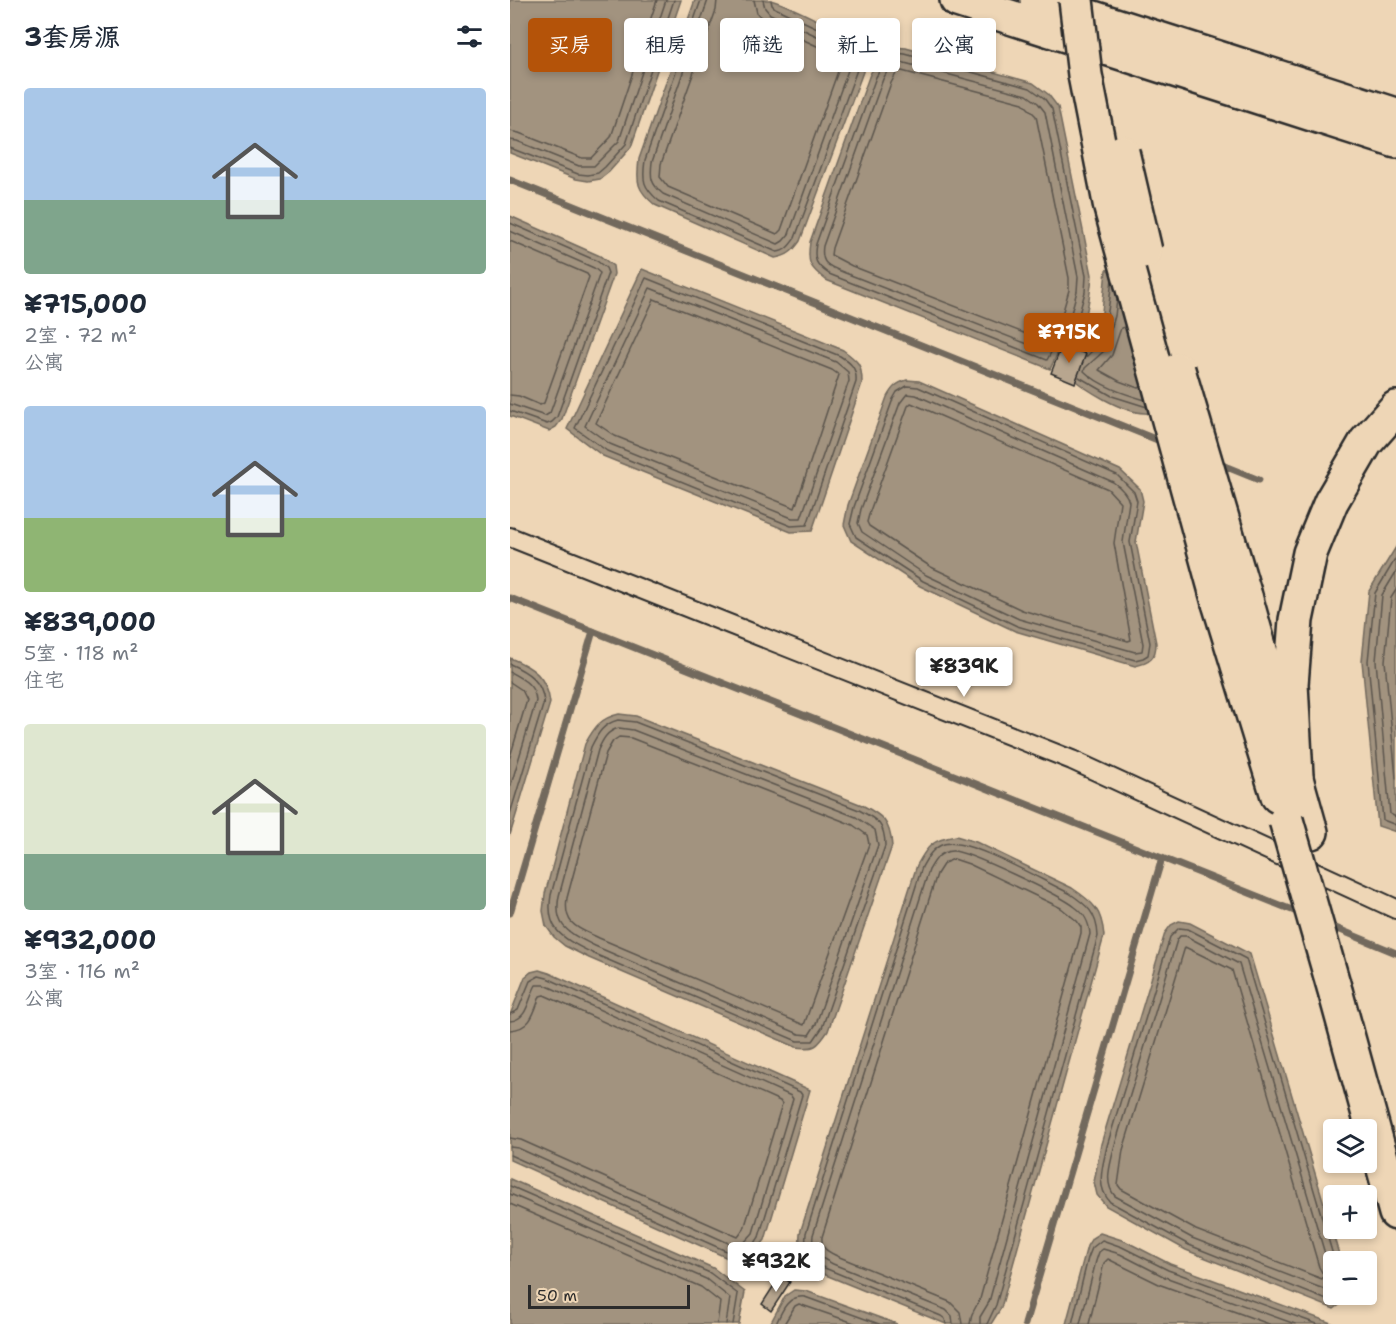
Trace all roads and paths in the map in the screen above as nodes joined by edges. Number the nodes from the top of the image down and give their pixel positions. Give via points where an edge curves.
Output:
1 (957, 0) edge
2 (1037, 0) edge
3 (1076, 0) edge
4 (1096, 0) edge
5 (1396, 115) edge
6 (1396, 141) edge
7 (1396, 408) edge
8 (510, 537) edge
9 (1232, 599) junction
10 (1296, 776) junction
11 (1298, 826) junction
12 (1396, 909) edge
13 (1346, 995) junction
14 (1396, 1137) edge
15 (1396, 1213) edge

1 - 6 highway
2 - 5 highway
3 - 9 highway, bridge via 1085,75 1111,208
4 - 9 highway, bridge via 1115,124
7 - 10 highway via 1366,442 1331,502 1310,553 1296,620 1291,684
8 - 12 street via 1071,760
9 - 10 highway
9 - 11 highway
10 - 11 highway
11 - 13 highway, bridge
13 - 14 highway
13 - 15 highway

